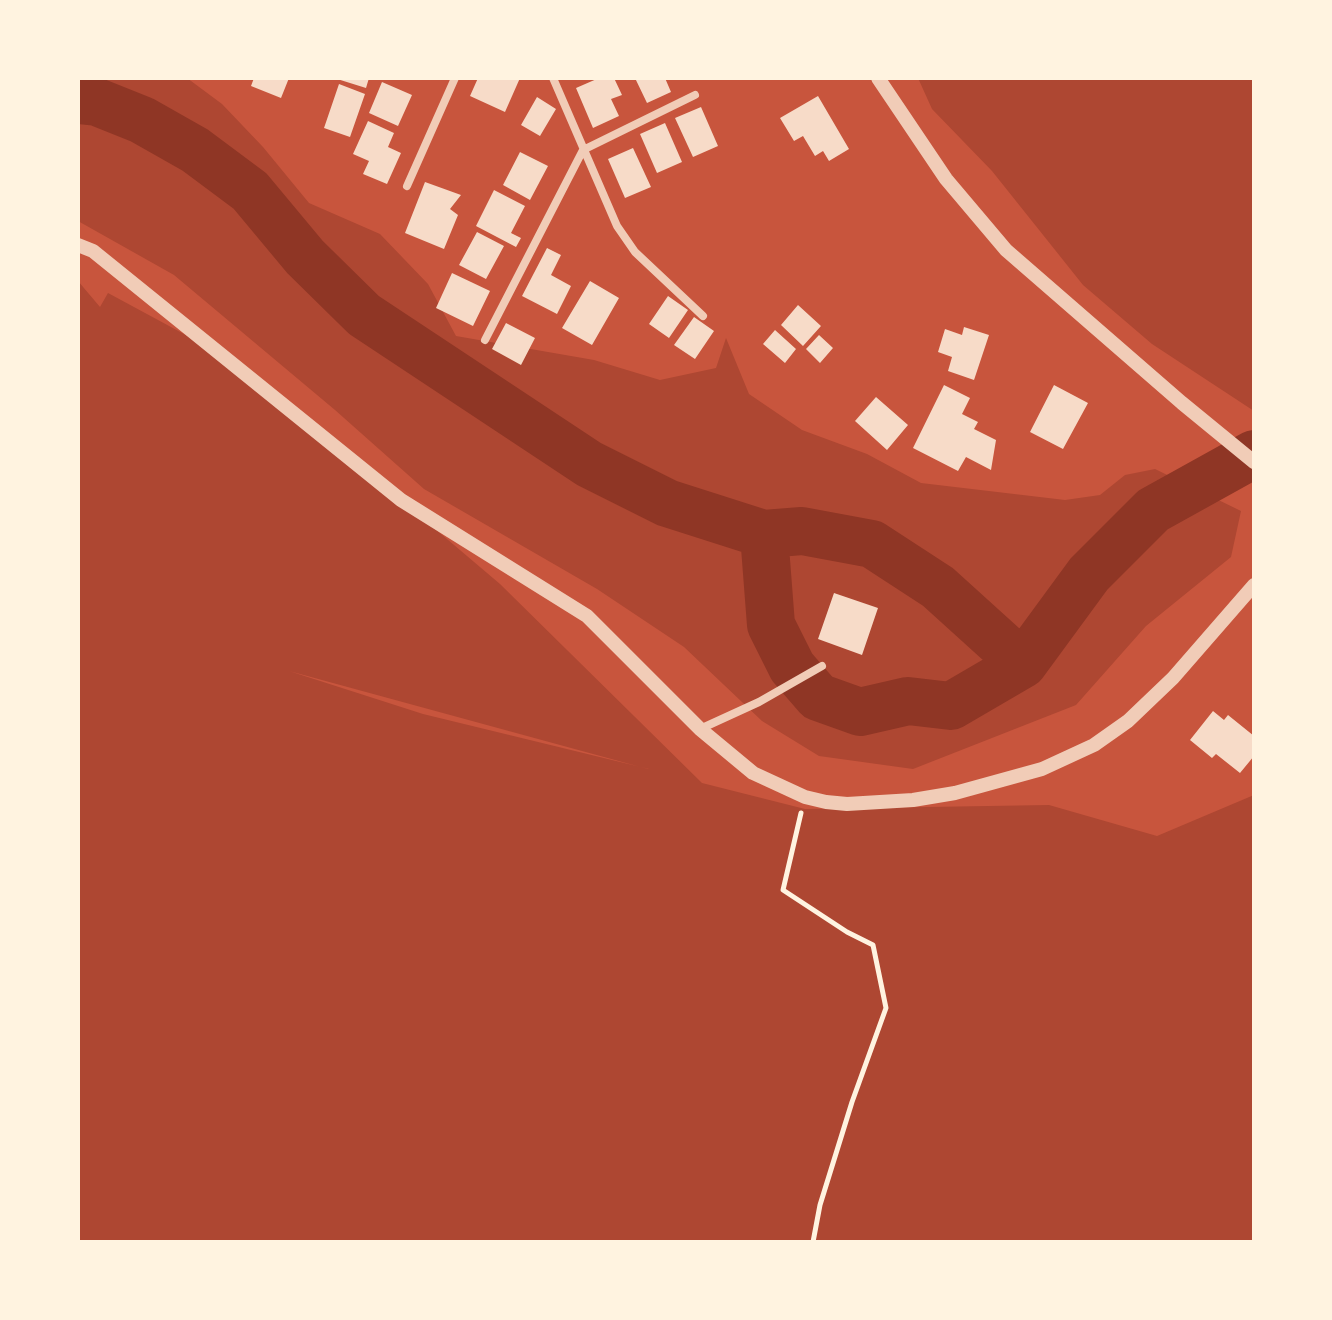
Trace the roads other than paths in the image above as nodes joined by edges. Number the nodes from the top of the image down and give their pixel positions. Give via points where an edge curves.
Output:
1 (455, 78) edge
2 (553, 78) edge
3 (878, 78) edge
4 (695, 95) dead end
5 (583, 150) junction
6 (407, 186) dead end
7 (78, 245) edge
8 (703, 316) dead end
9 (485, 340) dead end
10 (1254, 462) edge
11 (1254, 585) edge
12 (822, 666) dead end
13 (700, 729) junction

1 - 6 street
2 - 5 street
3 - 10 street via 946,179 1006,250
4 - 5 street
5 - 8 street via 617,226 635,252
5 - 9 street
7 - 13 street via 93,251 401,500 587,616
11 - 13 street via 1173,678 1094,745 1042,769 955,793 847,804 805,797 753,773
12 - 13 street

